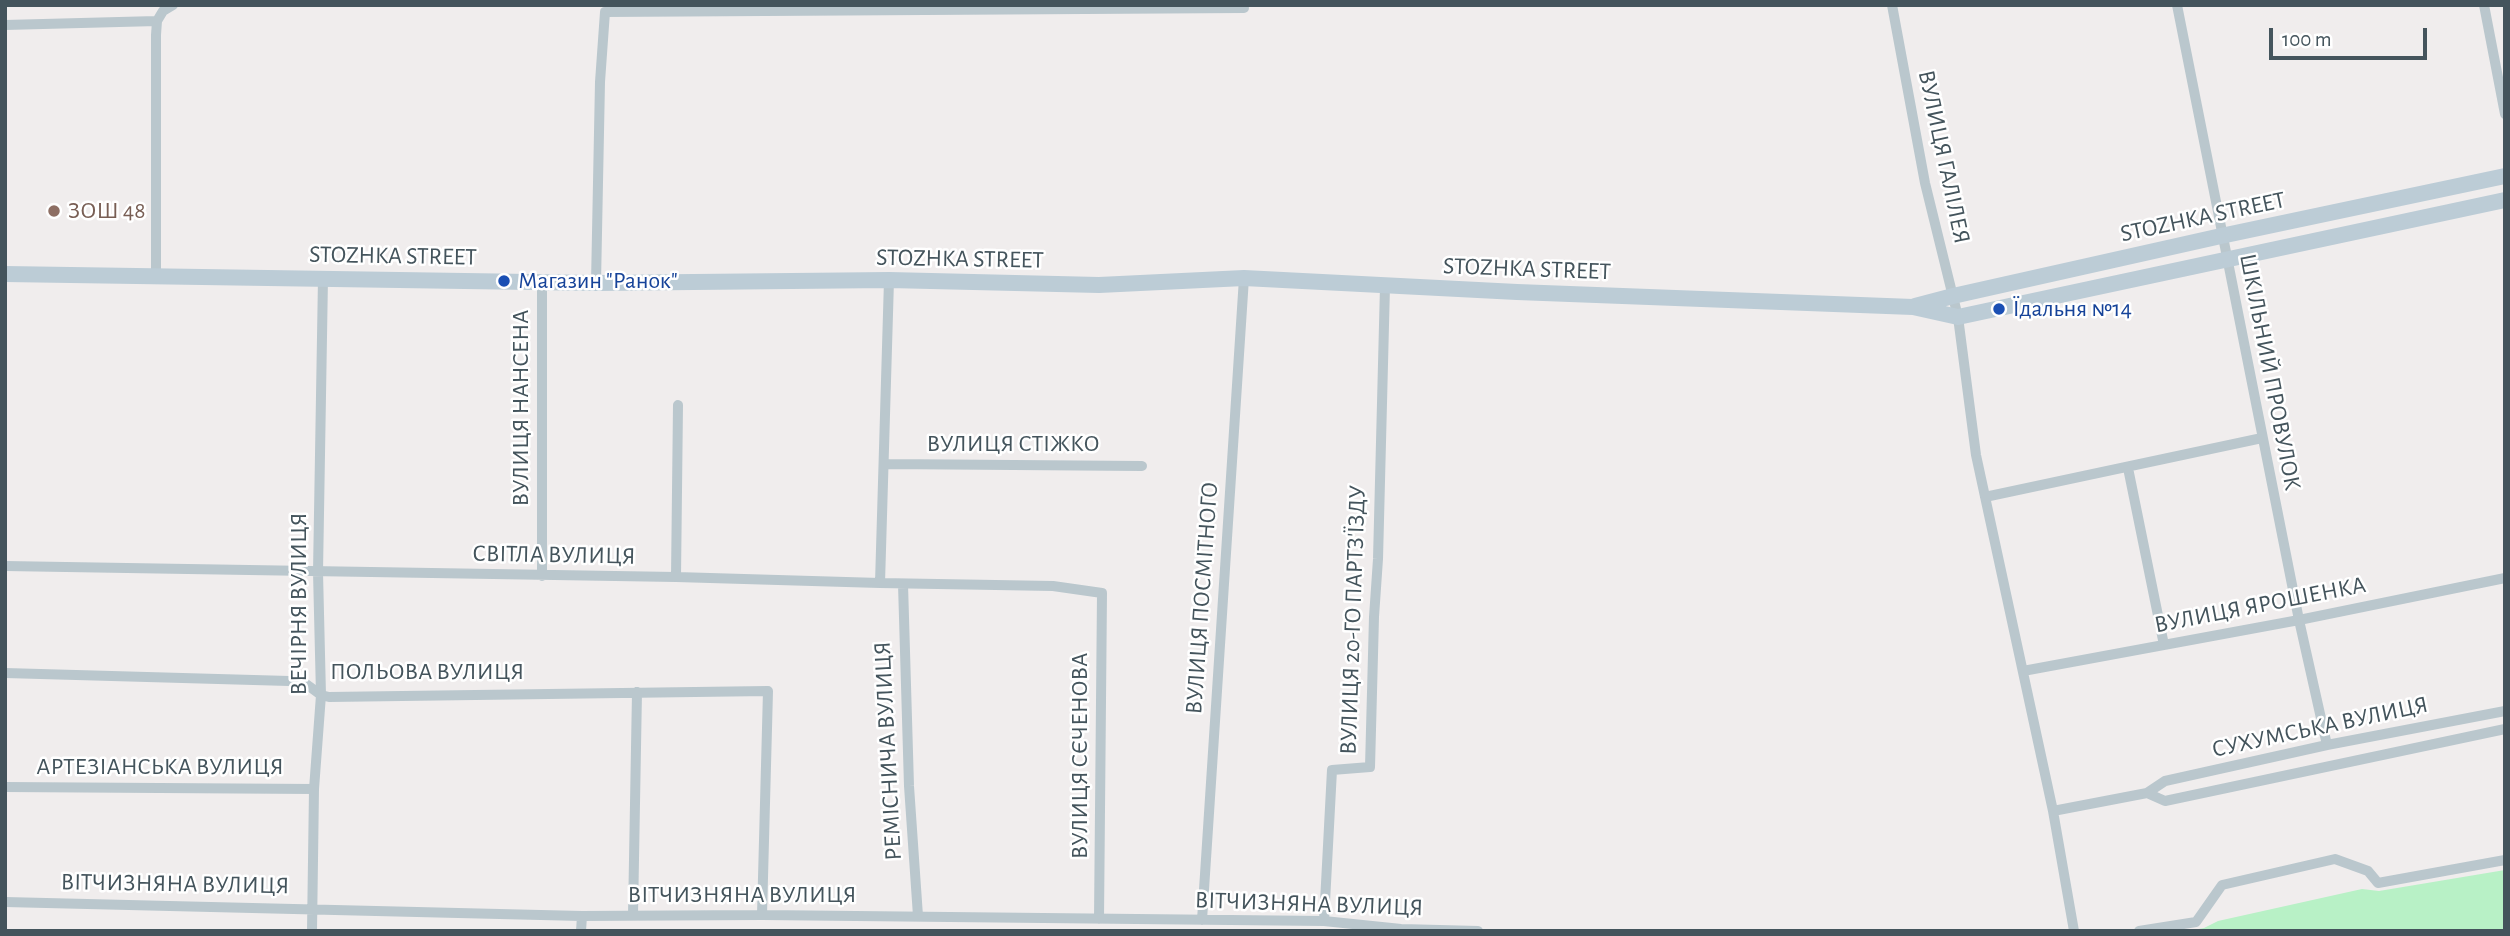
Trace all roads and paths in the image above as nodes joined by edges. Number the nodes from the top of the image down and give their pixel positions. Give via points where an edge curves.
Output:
1 (173, 5) edge
2 (1892, 5) edge
3 (2177, 5) edge
4 (2484, 5) edge
5 (1244, 8) dead end
6 (157, 21) junction
7 (5, 25) edge
8 (2505, 114) edge
9 (2505, 176) edge
10 (2505, 200) edge
11 (2221, 236) junction
12 (2226, 260) junction
13 (5, 274) edge
14 (156, 275) junction
15 (323, 278) junction
16 (1244, 278) junction
17 (889, 280) junction
18 (542, 282) junction
19 (596, 283) junction
20 (1385, 286) junction
21 (1953, 296) junction
22 (1913, 307) junction
23 (1958, 317) junction
24 (678, 405) dead end
25 (2262, 438) junction
26 (885, 464) junction
27 (1142, 466) dead end
28 (2128, 468) junction
29 (1985, 496) junction
30 (5, 566) edge
31 (318, 572) junction
32 (542, 576) junction
33 (676, 577) junction
34 (2505, 578) edge
35 (880, 583) junction
36 (903, 584) junction
37 (1102, 593) joint
38 (2299, 620) junction
39 (2164, 645) junction
40 (2023, 671) junction
41 (5, 673) edge
42 (637, 692) junction
43 (321, 695) junction
44 (2505, 710) edge
45 (2505, 729) edge
46 (2327, 745) junction
47 (5, 787) edge
48 (314, 789) junction
49 (2147, 793) junction
50 (2053, 811) junction
51 (2505, 860) edge
52 (5, 902) edge
53 (312, 908) junction
54 (633, 915) junction
55 (762, 915) junction
56 (582, 916) junction
57 (918, 916) junction
58 (1099, 919) junction
59 (1202, 920) junction
60 (1324, 921) junction
61 (312, 931) edge
62 (581, 931) edge
63 (1478, 931) edge
64 (2074, 931) edge
65 (2139, 931) edge

1 - 6 street
2 - 21 street, ВУЛИЦЯ ГАЛІЛЕЯ via 1925,183
3 - 11 street, ШКІЛЬНИЙ ПРОВУЛОК
4 - 8 street
5 - 19 street via 605,12
6 - 7 street
6 - 14 street
9 - 11 street, STOZHKA STREET
10 - 12 street, STOZHKA STREET
11 - 12 street, ШКІЛЬНИЙ ПРОВУЛОК
11 - 21 street, STOZHKA STREET
12 - 23 street, STOZHKA STREET
12 - 25 street, ШКІЛЬНИЙ ПРОВУЛОК
13 - 14 street, STOZHKA STREET
14 - 15 street, STOZHKA STREET
15 - 18 street, STOZHKA STREET
15 - 31 street, ВЕЧІРНЯ ВУЛИЦЯ
16 - 17 street, STOZHKA STREET via 1099,285
16 - 20 street, STOZHKA STREET
16 - 59 street, ВУЛИЦЯ ПОСМІТНОГО
17 - 19 street, STOZHKA STREET
17 - 26 street
18 - 19 street, STOZHKA STREET
18 - 32 street, ВУЛИЦЯ НАНСЕНА
20 - 22 street, STOZHKA STREET
20 - 60 street, ВУЛИЦЯ 20-ГО ПАРТЗ'ЇЗДУ via 1370,767 1332,770
21 - 22 street, STOZHKA STREET
21 - 23 street, ВУЛИЦЯ ГАЛІЛЕЯ
22 - 23 street, STOZHKA STREET
23 - 29 street, ВУЛИЦЯ ГАЛІЛЕЯ
24 - 33 street
25 - 28 street
25 - 38 street, ШКІЛЬНИЙ ПРОВУЛОК
26 - 27 street, ВУЛИЦЯ СТІЖКО
26 - 35 street
28 - 29 street
28 - 39 street
29 - 40 street, ВУЛИЦЯ ГАЛІЛЕЯ
30 - 31 street, СВІТЛА ВУЛИЦЯ
31 - 32 street, СВІТЛА ВУЛИЦЯ
31 - 43 street, ВЕЧІРНЯ ВУЛИЦЯ
32 - 33 street, СВІТЛА ВУЛИЦЯ
33 - 35 street, СВІТЛА ВУЛИЦЯ
34 - 38 street, ВУЛИЦЯ ЯРОШЕНКА
35 - 36 street, СВІТЛА ВУЛИЦЯ
36 - 37 street, СВІТЛА ВУЛИЦЯ via 1053,586
36 - 57 street, РЕМІСНИЧА ВУЛИЦЯ
37 - 58 street, ВУЛИЦЯ СЄЧЕНОВА
38 - 39 street, ВУЛИЦЯ ЯРОШЕНКА
38 - 46 street, ШКІЛЬНИЙ ПРОВУЛОК
39 - 40 street, ВУЛИЦЯ ЯРОШЕНКА
40 - 50 street, ВУЛИЦЯ ГАЛІЛЕЯ
41 - 43 street, ПОЛЬОВА ВУЛИЦЯ via 289,681 306,684
42 - 43 street, ПОЛЬОВА ВУЛИЦЯ
42 - 54 street
42 - 55 street, ПОЛЬОВА ВУЛИЦЯ via 768,691
43 - 48 street, ВЕЧІРНЯ ВУЛИЦЯ
44 - 46 street, СУХУМСЬКА ВУЛИЦЯ
45 - 49 street, СУХУМСЬКА ВУЛИЦЯ via 2165,801
46 - 49 street, СУХУМСЬКА ВУЛИЦЯ via 2165,781
47 - 48 street, АРТЕЗІАНСЬКА ВУЛИЦЯ
48 - 53 street, ВЕЧІРНЯ ВУЛИЦЯ
49 - 50 street, СУХУМСЬКА ВУЛИЦЯ
50 - 64 street, ВУЛИЦЯ ГАЛІЛЕЯ
51 - 65 street via 2378,883 2368,871 2335,859 2222,885 2196,922
52 - 53 street, ВІТЧИЗНЯНА ВУЛИЦЯ
53 - 56 street, ВІТЧИЗНЯНА ВУЛИЦЯ
53 - 61 street, ВЕЧІРНЯ ВУЛИЦЯ
54 - 55 street, ВІТЧИЗНЯНА ВУЛИЦЯ
54 - 56 street, ВІТЧИЗНЯНА ВУЛИЦЯ
55 - 57 street, ВІТЧИЗНЯНА ВУЛИЦЯ
56 - 62 street
57 - 58 street, ВІТЧИЗНЯНА ВУЛИЦЯ
58 - 59 street, ВІТЧИЗНЯНА ВУЛИЦЯ
59 - 60 street, ВІТЧИЗНЯНА ВУЛИЦЯ
60 - 63 street, ВІТЧИЗНЯНА ВУЛИЦЯ

